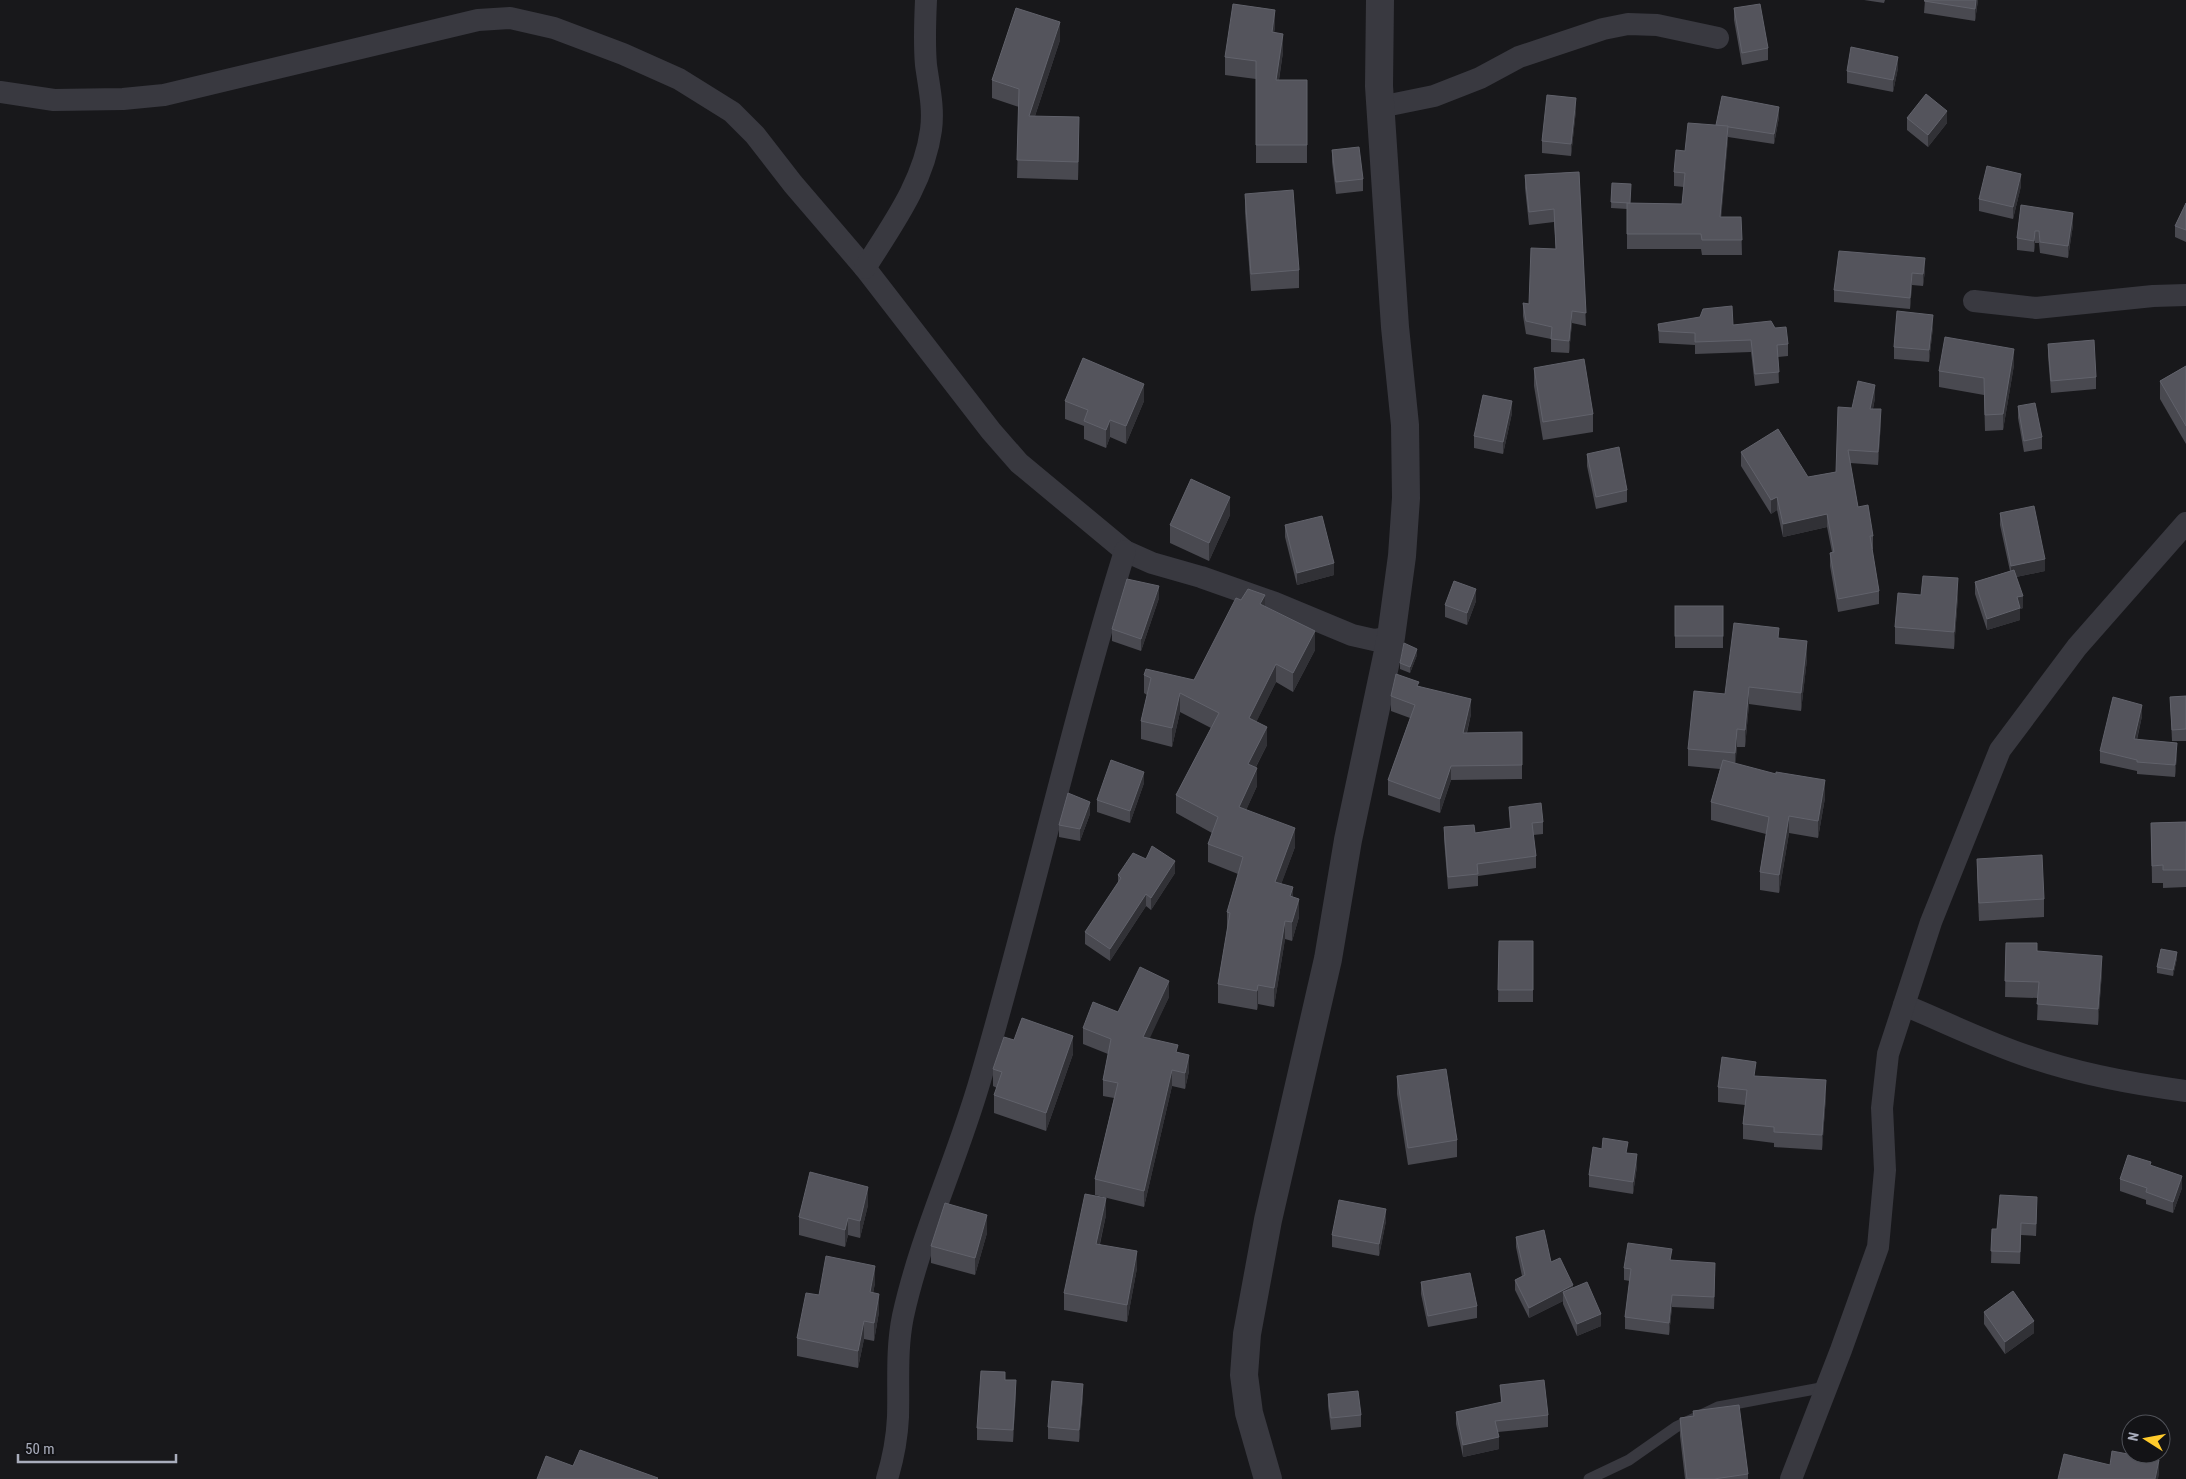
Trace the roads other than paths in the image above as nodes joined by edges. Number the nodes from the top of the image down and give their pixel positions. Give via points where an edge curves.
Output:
1 (926, 0) edge
2 (1380, 0) edge
3 (1718, 38) dead end
4 (0, 92) edge
5 (1380, 107) junction
6 (865, 268) junction
7 (2186, 295) edge
8 (1974, 301) dead end
9 (2186, 523) edge
10 (1125, 551) junction
11 (1391, 637) junction
12 (1904, 1005) junction
13 (2186, 1091) edge
14 (1826, 1387) junction
15 (1261, 1472) edge
16 (886, 1479) edge
17 (1589, 1479) edge
18 (1791, 1479) edge

1 - 6 street via 924,39 931,130 904,209
2 - 5 street
3 - 5 street via 1658,24 1628,24 1603,29 1520,57 1480,78 1434,96
4 - 6 street via 54,100 164,95 478,20 510,18 554,28 623,54 679,79 732,112 755,135
5 - 11 street via 1405,425 1402,556
6 - 10 street via 990,432 1014,457
7 - 8 street via 2036,308
9 - 12 street via 2077,647 2000,750 1931,922
10 - 11 street via 1275,603 1352,635 1374,640
10 - 16 street via 1074,725 1044,849 980,1080 937,1204 903,1318 898,1357 897,1427 894,1454
11 - 15 street via 1348,840 1328,959 1268,1220 1247,1334 1244,1375
12 - 13 street via 2026,1056 2144,1086
12 - 14 street via 1888,1054 1882,1108 1885,1170 1878,1247
14 - 17 lane via 1718,1407 1676,1427 1630,1460
14 - 18 street

